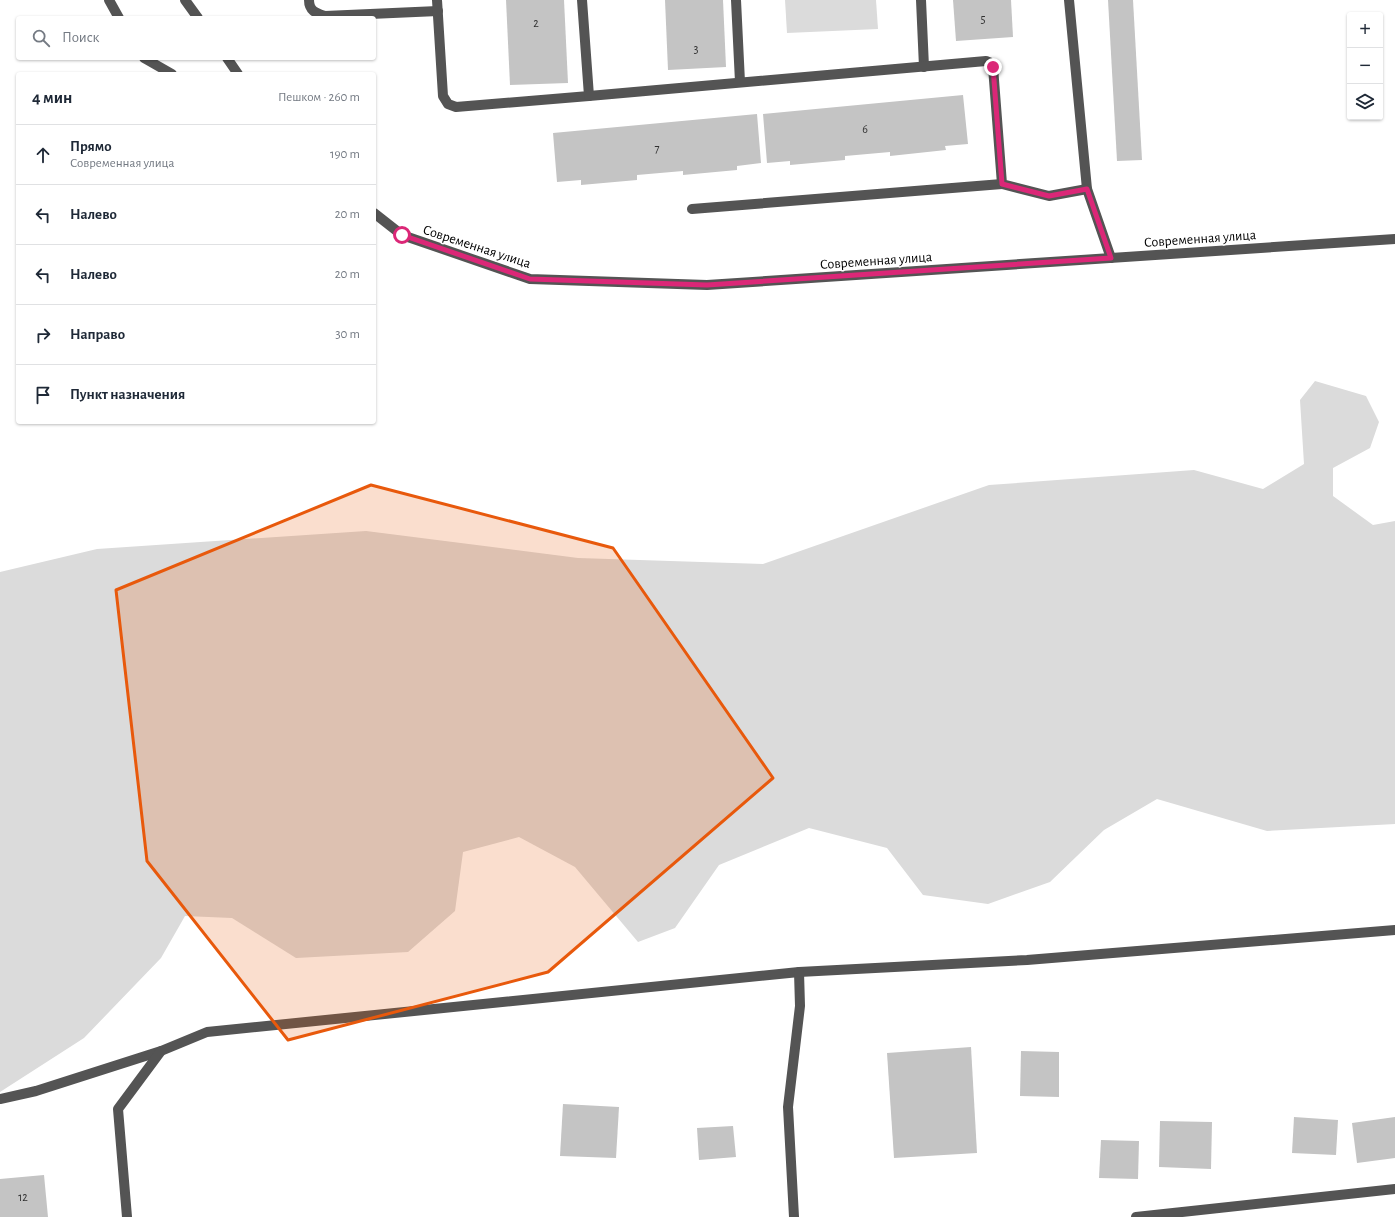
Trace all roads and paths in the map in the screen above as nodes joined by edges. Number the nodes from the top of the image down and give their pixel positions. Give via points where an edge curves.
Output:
1 (109, 0) edge
2 (185, 0) edge
3 (309, 0) edge
4 (437, 0) edge
5 (582, 0) edge
6 (736, 0) edge
7 (921, 0) edge
8 (1069, 0) edge
9 (438, 11) junction
10 (118, 16) edge
11 (197, 16) edge
12 (148, 60) edge
13 (228, 60) edge
14 (924, 67) junction
15 (168, 72) edge
16 (237, 72) edge
17 (740, 82) junction
18 (589, 96) junction
19 (1002, 184) junction
20 (1087, 189) junction
21 (692, 209) dead end
22 (376, 215) edge
23 (1395, 239) edge
24 (1111, 258) junction
25 (1395, 930) edge
26 (799, 972) junction
27 (161, 1050) junction
28 (0, 1099) edge
29 (1395, 1189) edge
30 (127, 1217) edge
31 (794, 1217) edge
32 (1136, 1217) edge

1 - 10 street
2 - 11 street
3 - 9 street via 309,5 315,13 326,16
4 - 9 street
5 - 18 street
6 - 17 street
7 - 14 street
8 - 20 street
9 - 18 street via 443,96 448,104 456,107
12 - 15 street
13 - 16 street
14 - 17 street
14 - 19 street via 986,61 991,63
17 - 18 street
19 - 20 street via 1049,196
19 - 21 street
20 - 24 street
22 - 24 street, Современная улица via 402,235 530,279 707,285
23 - 24 street, Современная улица
25 - 26 street via 1027,960
26 - 27 street via 207,1032
26 - 31 street via 800,1006 788,1107
27 - 28 street via 36,1091
27 - 30 street via 118,1109
29 - 32 street

